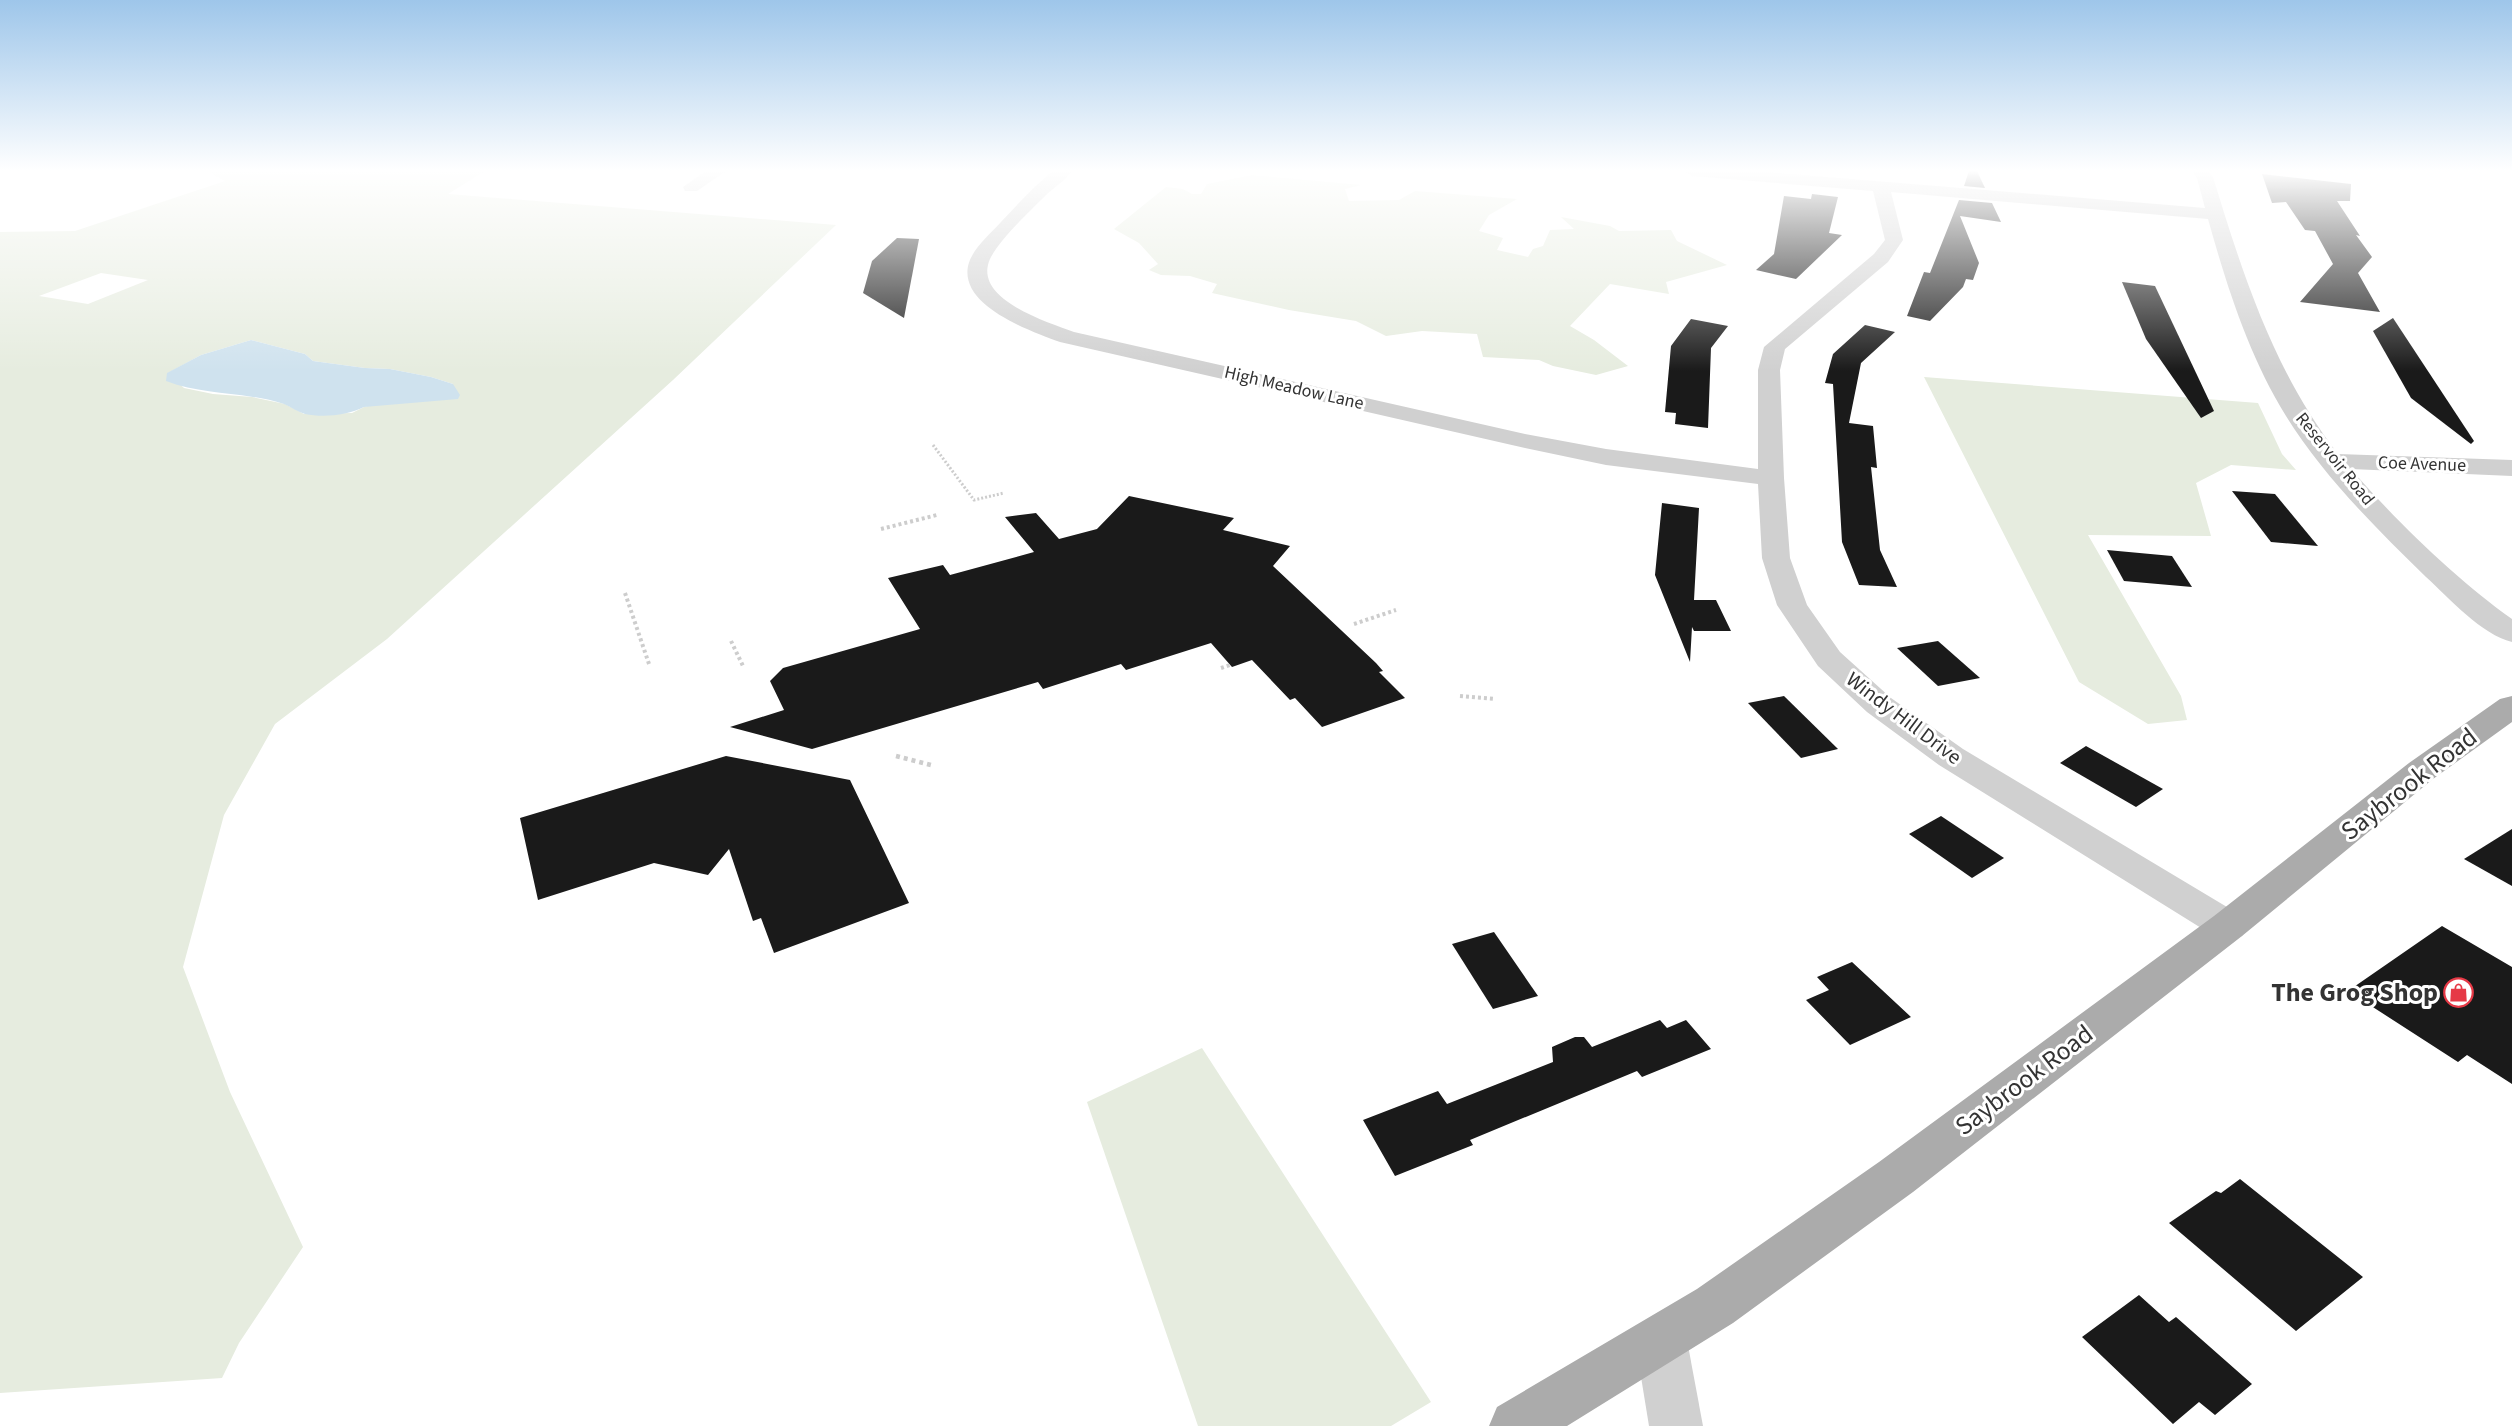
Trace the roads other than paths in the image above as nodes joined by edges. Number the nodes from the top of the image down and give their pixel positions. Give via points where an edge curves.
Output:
1 (998, 238) edge
2 (1893, 238) edge
3 (2223, 238) edge
4 (2332, 461) junction
5 (2512, 468) edge
6 (1771, 478) junction
7 (2512, 633) edge
8 (2512, 706) edge
9 (2228, 927) junction
10 (1661, 1340) junction
11 (1516, 1426) edge
12 (1676, 1426) edge

1 - 6 street, High Meadow Lane via 977,267 980,286 999,306 1068,337 1525,441 1606,457
2 - 6 street, Windy Hill Drive via 1881,258 1775,347 1769,370
3 - 4 street, Reservoir Road via 2241,296 2285,394
4 - 5 street, Coe Avenue
4 - 7 street, Reservoir Road via 2402,537 2465,597
6 - 9 street, Windy Hill Drive via 1776,558 1792,605 1829,659 1879,705 1952,757
8 - 9 main road, Saybrook Road via 2421,771
9 - 10 main road, Saybrook Road via 1896,1177
10 - 11 main road, Saybrook Road
10 - 12 street

